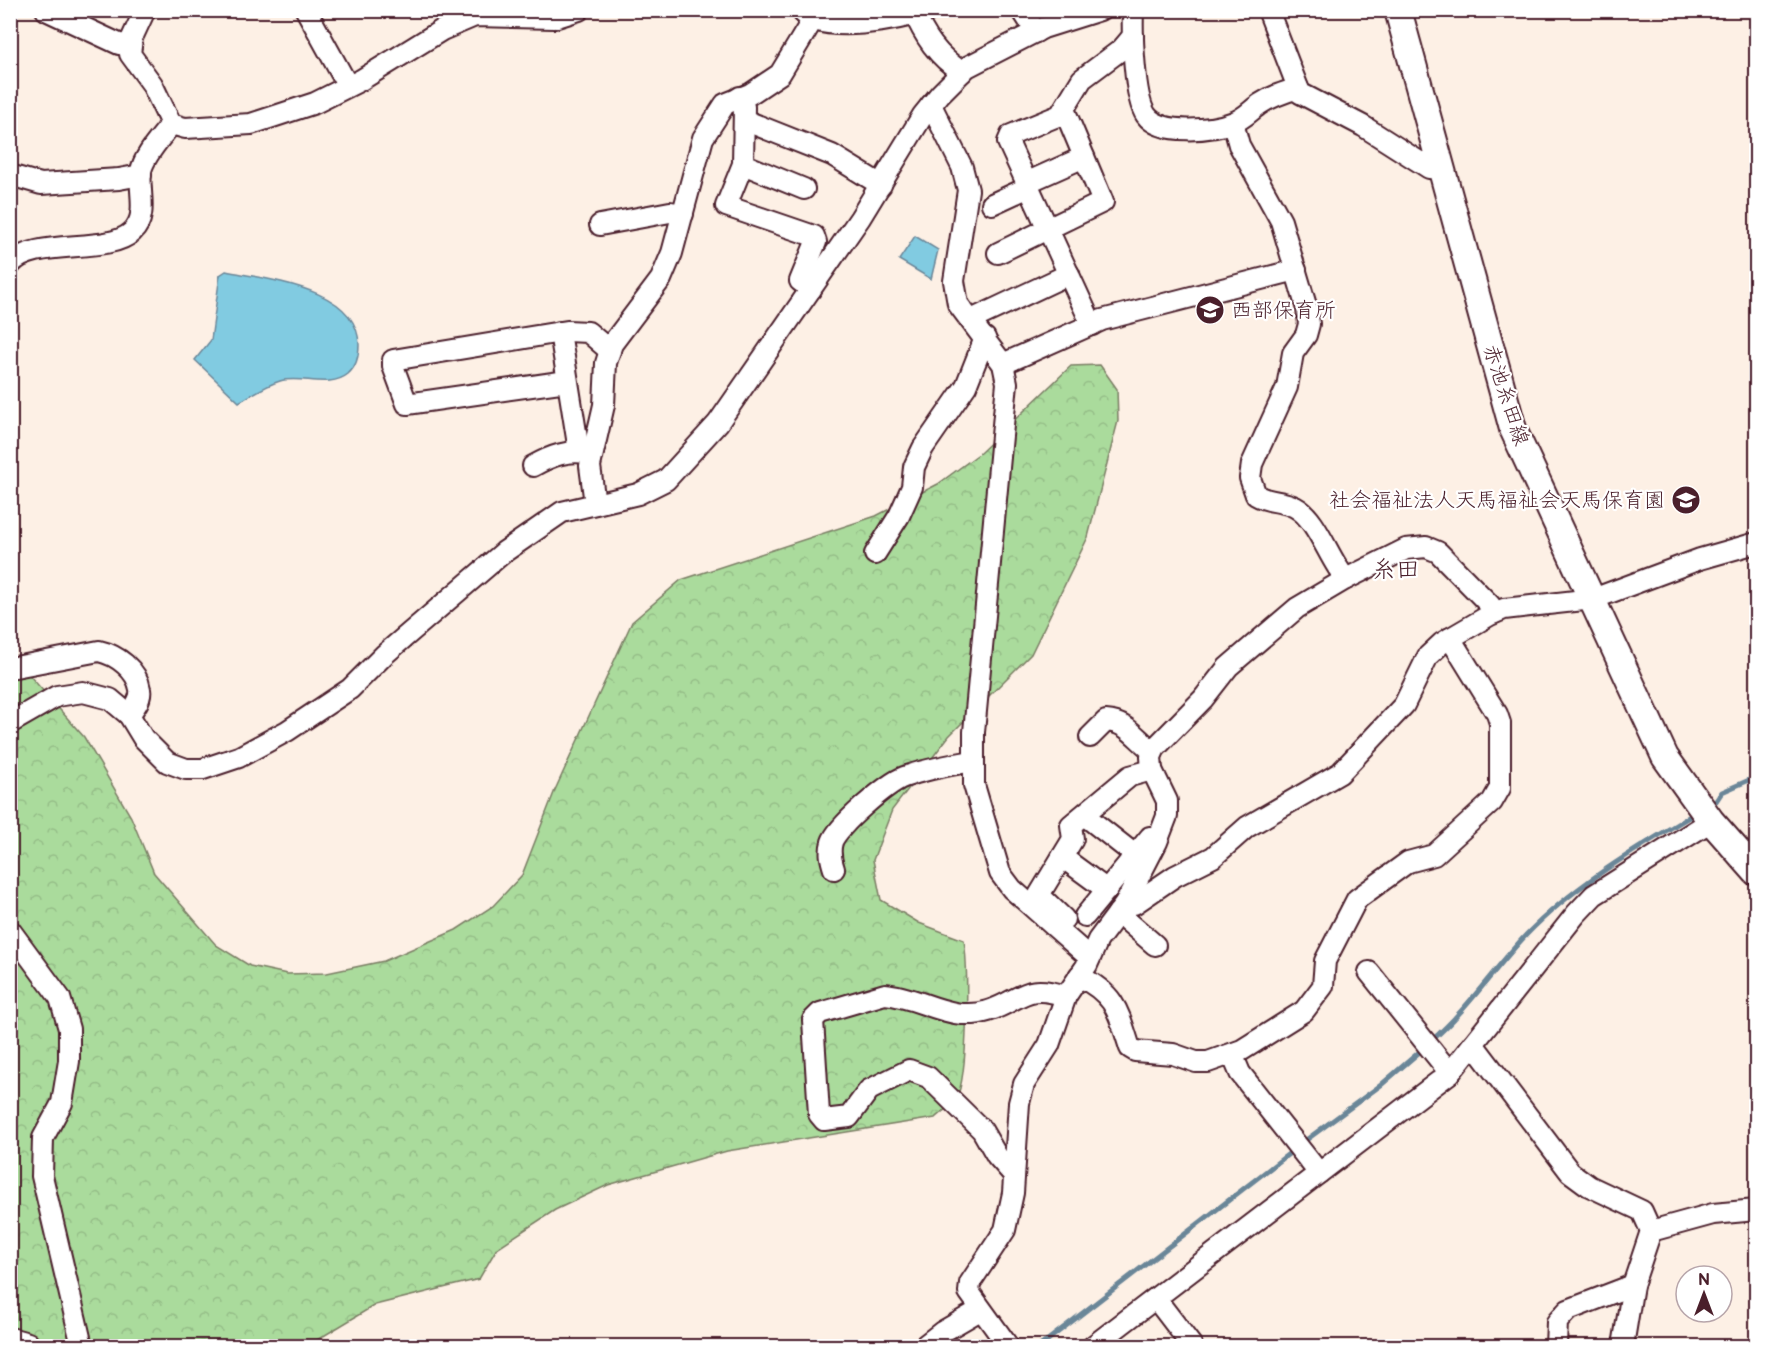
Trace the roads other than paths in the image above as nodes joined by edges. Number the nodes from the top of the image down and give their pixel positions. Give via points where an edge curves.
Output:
1 (45, 10) edge
2 (145, 10) edge
3 (306, 10) edge
4 (579, 10) edge
5 (1022, 10) edge
6 (1100, 10) edge
7 (1133, 10) edge
8 (1268, 10) edge
9 (1398, 10) edge
10 (919, 12) edge
11 (474, 13) edge
12 (806, 16) edge
13 (1036, 32) junction
14 (1133, 36) junction
15 (131, 45) junction
16 (962, 72) junction
17 (348, 86) junction
18 (1298, 88) junction
19 (740, 98) junction
20 (931, 105) junction
21 (1064, 109) junction
22 (744, 120) junction
23 (1233, 123) junction
24 (171, 124) junction
25 (1084, 157) junction
26 (743, 164) junction
27 (1442, 169) junction
28 (10, 175) edge
29 (141, 175) junction
30 (881, 185) junction
31 (1028, 185) junction
32 (804, 189) dead end
33 (992, 204) dead end
34 (683, 214) junction
35 (600, 225) dead end
36 (1047, 228) junction
37 (998, 253) dead end
38 (10, 265) edge
39 (1296, 270) junction
40 (1069, 274) junction
41 (811, 289) junction
42 (970, 320) junction
43 (1092, 325) junction
44 (560, 332) junction
45 (985, 338) junction
46 (610, 351) junction
47 (1003, 364) junction
48 (567, 381) junction
49 (586, 453) junction
50 (533, 466) dead end
51 (595, 504) junction
52 (1756, 543) edge
53 (875, 554) dead end
54 (1346, 579) junction
55 (1593, 600) junction
56 (1494, 614) junction
57 (1450, 638) junction
58 (10, 668) edge
59 (129, 716) junction
60 (10, 723) edge
61 (1090, 736) dead end
62 (1153, 760) junction
63 (973, 761) junction
64 (1084, 814) junction
65 (1711, 821) junction
66 (1161, 831) junction
67 (1135, 855) junction
68 (1062, 857) junction
69 (834, 869) dead end
70 (1756, 872) edge
71 (1107, 890) junction
72 (1122, 909) junction
73 (1085, 916) dead end
74 (10, 930) edge
75 (1155, 945) dead end
76 (1092, 953) junction
77 (1369, 972) dead end
78 (1079, 976) junction
79 (1066, 996) junction
80 (1473, 1044) junction
81 (1232, 1054) junction
82 (1450, 1072) junction
83 (1012, 1173) junction
84 (1319, 1173) junction
85 (1756, 1210) edge
86 (1651, 1231) junction
87 (1633, 1285) junction
88 (1156, 1299) junction
89 (980, 1310) junction
90 (10, 1338) edge
91 (29, 1347) edge
92 (82, 1347) edge
93 (924, 1347) edge
94 (1008, 1347) edge
95 (1093, 1347) edge
96 (1192, 1347) edge
97 (1556, 1347) edge
98 (1623, 1347) edge

1 - 15 street via 119,44
2 - 15 street
3 - 17 street
4 - 11 street via 554,18
5 - 13 street
6 - 13 street
7 - 14 street
8 - 18 street
9 - 27 main road, 赤池糸田線
10 - 12 street via 864,22 824,24
10 - 16 street via 922,32 946,63
11 - 17 street
12 - 19 street via 780,74
13 - 16 street
14 - 21 street via 1082,79
14 - 23 street via 1141,105 1147,117 1167,128 1199,130
15 - 24 street via 130,54 152,84
16 - 20 street
17 - 24 street via 315,103 250,124 185,128
18 - 23 street via 1278,94
18 - 27 street via 1429,168
19 - 22 street
19 - 34 street via 725,104 703,138
20 - 30 street
20 - 42 street via 962,167 968,190 954,281 958,304
21 - 25 street
21 - 31 street via 1060,115 1011,135 1008,142
22 - 26 street
22 - 30 street via 832,155
23 - 39 street via 1239,145 1281,221
24 - 29 street via 144,163
25 - 31 street
25 - 36 street via 1103,202
26 - 32 street
26 - 41 street via 726,206 814,236 816,242 800,281
27 - 55 main road, 赤池糸田線 via 1513,429
28 - 29 street via 41,184
29 - 38 street via 139,223 130,234 24,254
30 - 41 street
31 - 33 street
31 - 36 street
34 - 35 street via 670,212
34 - 46 street via 658,284
36 - 37 street
36 - 40 street
39 - 43 street
39 - 54 street via 1309,324 1293,353 1287,387 1252,464 1250,478 1256,495 1266,502 1296,507 1307,517
40 - 42 street
40 - 43 street
41 - 51 street via 718,423 666,480 638,494
42 - 45 street
43 - 47 street
44 - 46 street via 588,332
44 - 48 street
44 - 48 street via 393,360 393,366 407,404
45 - 47 street
45 - 53 street via 966,386 923,448 899,516
46 - 49 street via 604,405
47 - 63 street via 1007,383
48 - 49 street
49 - 50 street via 552,456
49 - 51 street
51 - 59 street via 562,512 504,552 350,689 239,757 203,769 186,769 167,762 143,738
52 - 55 street via 1700,559
54 - 56 street via 1406,549 1426,547 1438,552 1490,605
54 - 62 street via 1297,608 1228,667
55 - 56 street via 1504,609
55 - 65 main road, 赤池糸田線 via 1665,757
56 - 57 street
57 - 72 street via 1428,656 1404,705 1340,773 1247,827 1213,857
57 - 81 street via 1500,723 1500,788 1492,802 1434,855 1408,862 1358,898 1325,961 1323,986 1304,1011
58 - 59 street via 99,651 113,654 133,673 141,690 138,704
59 - 60 street via 110,699 83,692 57,696
61 - 62 street via 1106,721 1128,727
62 - 64 street
62 - 66 street via 1167,801
63 - 69 street via 902,778 887,788 842,826 832,841 830,857
63 - 76 street via 979,811 1000,873 1012,889
64 - 67 street
64 - 68 street via 1071,825 1073,839
65 - 70 main road, 赤池糸田線
65 - 80 street via 1594,895
66 - 67 street via 1155,830
66 - 72 street
67 - 71 street
68 - 71 street
68 - 76 street via 1039,895
71 - 73 street
72 - 75 street
72 - 76 street
74 - 92 street via 60,998 69,1029 62,1103 42,1138 42,1176
76 - 78 street
77 - 82 street
78 - 79 street
78 - 81 street via 1115,1002 1130,1048 1135,1051 1173,1054 1196,1062
79 - 83 street via 1049,1045 1024,1084
79 - 83 street via 1025,992 987,1011 950,1014 885,994 820,1013 813,1020 819,1114 824,1120 849,1117 869,1089 909,1070 919,1072 982,1130
80 - 82 street
80 - 86 street via 1570,1172 1589,1186 1642,1211
81 - 84 street via 1240,1072
82 - 84 street
83 - 89 street via 1013,1193 1005,1230 970,1283 969,1292
84 - 88 street
85 - 86 street via 1713,1214
86 - 87 street
87 - 97 street via 1568,1310 1557,1322
87 - 98 street
88 - 95 street
88 - 96 street
89 - 93 street
89 - 94 street
90 - 91 street via 28,1343

